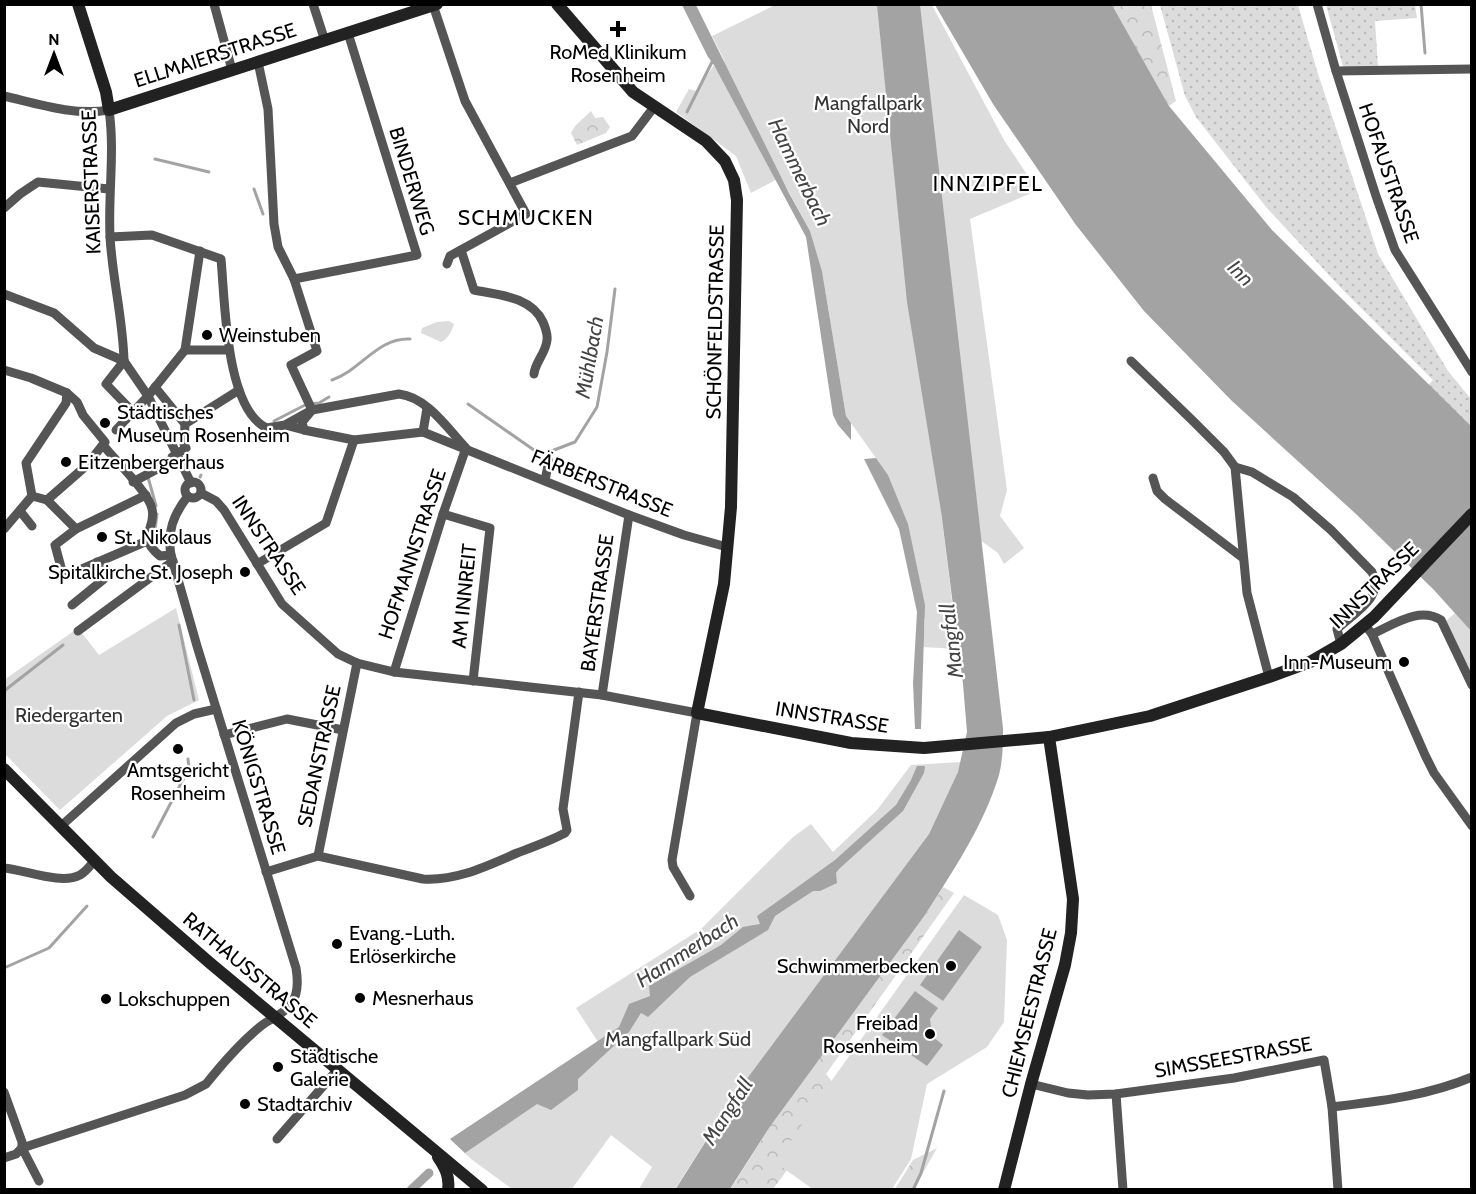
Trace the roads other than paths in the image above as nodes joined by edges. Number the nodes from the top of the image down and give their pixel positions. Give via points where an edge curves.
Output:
1 (78, 4) edge
2 (214, 4) edge
3 (314, 4) edge
4 (557, 4) edge
5 (1317, 4) edge
6 (435, 5) edge
7 (348, 33) junction
8 (324, 40) junction
9 (258, 62) junction
10 (1472, 69) edge
11 (232, 70) junction
12 (1336, 71) junction
13 (4, 96) edge
14 (654, 107) junction
15 (109, 110) junction
16 (510, 183) junction
17 (109, 189) junction
18 (4, 208) edge
19 (110, 237) junction
20 (461, 250) junction
21 (200, 251) junction
22 (447, 264) dead end
23 (294, 279) junction
24 (5, 294) edge
25 (185, 350) junction
26 (229, 350) junction
27 (124, 361) junction
28 (1131, 361) dead end
29 (4, 370) edge
30 (1472, 372) edge
31 (534, 374) dead end
32 (155, 387) junction
33 (239, 390) junction
34 (67, 393) junction
35 (148, 396) junction
36 (310, 405) junction
37 (428, 408) junction
38 (133, 412) junction
39 (185, 424) junction
40 (285, 425) junction
41 (116, 430) dead end
42 (304, 430) junction
43 (423, 432) junction
44 (354, 440) junction
45 (103, 446) junction
46 (466, 448) junction
47 (177, 454) junction
48 (549, 461) dead end
49 (1235, 467) junction
50 (1153, 478) dead end
51 (545, 480) junction
52 (133, 482) junction
53 (191, 483) junction
54 (201, 493) junction
55 (146, 495) junction
56 (32, 496) junction
57 (188, 496) junction
58 (50, 503) junction
59 (20, 511) junction
60 (443, 514) junction
61 (1472, 514) edge
62 (629, 516) junction
63 (5, 526) edge
64 (32, 526) dead end
65 (76, 529) junction
66 (147, 541) junction
67 (727, 547) junction
68 (172, 558) junction
69 (1243, 558) junction
70 (97, 562) junction
71 (257, 564) junction
72 (72, 605) dead end
73 (1368, 629) junction
74 (78, 631) dead end
75 (1341, 644) junction
76 (357, 663) junction
77 (394, 672) junction
78 (1269, 678) junction
79 (473, 681) junction
80 (1472, 685) edge
81 (579, 692) junction
82 (602, 695) junction
83 (216, 709) junction
84 (697, 713) junction
85 (343, 730) junction
86 (224, 735) junction
87 (1049, 737) junction
88 (4, 769) edge
89 (61, 826) junction
90 (1472, 826) edge
91 (318, 856) junction
92 (94, 861) junction
93 (4, 868) edge
94 (266, 872) junction
95 (690, 896) dead end
96 (277, 1018) junction
97 (338, 1069) junction
98 (1472, 1077) edge
99 (1031, 1084) junction
100 (4, 1092) edge
101 (1116, 1094) junction
102 (1332, 1107) junction
103 (278, 1139) dead end
104 (22, 1148) junction
105 (434, 1151) junction
106 (4, 1158) edge
107 (39, 1180) dead end
108 (475, 1188) edge
109 (448, 1190) edge
110 (1004, 1190) edge
111 (1123, 1190) edge
112 (1338, 1190) edge

1 - 15 main road, KAISERSTRASSE
2 - 11 street
3 - 8 street
4 - 14 main road, SCHÖNFELDSTRASSE via 633,92
5 - 12 street, HOFAUSTRASSE
6 - 7 main road, ELLMAIERSTRASSE
6 - 16 street via 465,100
7 - 8 main road, ELLMAIERSTRASSE
7 - 23 street, BINDERWEG via 417,255
8 - 9 main road, ELLMAIERSTRASSE
9 - 11 main road, ELLMAIERSTRASSE
9 - 23 street via 268,109 274,224 278,247
10 - 12 street
11 - 15 main road, ELLMAIERSTRASSE
12 - 30 street, HOFAUSTRASSE via 1395,250
13 - 15 street via 46,106 93,112
14 - 16 street via 632,136
14 - 67 main road, SCHÖNFELDSTRASSE via 706,141 725,161 736,192 734,430
15 - 17 street, KAISERSTRASSE
16 - 20 street via 526,214
17 - 18 street via 38,182
17 - 19 street, KAISERSTRASSE
19 - 21 street via 152,235
19 - 27 street, KAISERSTRASSE
20 - 22 street via 450,256
20 - 31 street via 474,290 522,301 540,315 547,342 534,366
21 - 25 street
21 - 26 street via 221,259
23 - 36 street via 317,351 291,365
24 - 27 street via 54,313 94,348
25 - 26 street
25 - 32 street
26 - 33 street
27 - 35 street
27 - 38 street via 106,384
28 - 49 street
29 - 34 street
32 - 35 street
32 - 39 street
33 - 39 street
33 - 40 street, FÄRBERSTRASSE via 257,420 267,428
34 - 45 street via 105,442
34 - 56 street via 66,403 26,463
35 - 38 street
35 - 47 street
36 - 37 street, FÄRBERSTRASSE via 399,394
36 - 40 street, FÄRBERSTRASSE
36 - 42 street via 302,422
37 - 43 street
37 - 46 street, FÄRBERSTRASSE
38 - 41 street
39 - 47 street via 186,448
40 - 42 street, FÄRBERSTRASSE
42 - 44 street, FÄRBERSTRASSE
43 - 44 street, FÄRBERSTRASSE
43 - 46 street, FÄRBERSTRASSE
44 - 71 street via 326,523
45 - 52 street
45 - 58 street
46 - 51 street, FÄRBERSTRASSE
46 - 60 street, HOFMANNSTRASSE
47 - 52 street via 172,461
47 - 53 street
48 - 51 street
49 - 69 street
49 - 75 street via 1252,472 1293,496 1372,572 1376,580 1373,596 1337,629
50 - 69 street via 1165,499
51 - 62 street, FÄRBERSTRASSE
52 - 55 street
53 - 54 street via 199,484
53 - 57 street via 185,489
54 - 57 street via 197,498
54 - 71 street, INNSTRASSE via 220,505
55 - 65 street
55 - 66 street via 153,510
56 - 58 street
56 - 59 street
57 - 68 street, KÖNIGSTRASSE via 171,527
58 - 65 street
59 - 63 street
59 - 64 street
60 - 77 street, HOFMANNSTRASSE
60 - 79 street, AM INNREIT via 490,528
61 - 73 main road, INNSTRASSE
62 - 67 street, FÄRBERSTRASSE
62 - 82 street, BAYERSTRASSE
65 - 70 street via 55,545 62,571 68,574
66 - 68 street via 160,556
66 - 70 street
67 - 84 main road, SCHÖNFELDSTRASSE via 724,584
68 - 74 street
68 - 83 street, KÖNIGSTRASSE
69 - 78 street via 1246,593
70 - 72 street via 104,579
71 - 76 street, INNSTRASSE via 282,604 338,654
73 - 75 main road, INNSTRASSE
73 - 80 street via 1416,615 1436,616
73 - 90 street via 1425,755
75 - 78 main road, INNSTRASSE via 1310,662
76 - 77 street, INNSTRASSE
76 - 85 street, SEDANSTRASSE
77 - 79 street, INNSTRASSE
78 - 87 main road, INNSTRASSE via 1150,716
79 - 81 street, INNSTRASSE
81 - 82 street, INNSTRASSE
81 - 91 street via 563,809 565,833 486,866 439,879
82 - 84 street, INNSTRASSE
83 - 86 street, KÖNIGSTRASSE
83 - 89 street via 176,723
84 - 87 main road, INNSTRASSE via 851,743 924,748
84 - 95 street via 672,860
85 - 86 street via 286,719
85 - 91 street, SEDANSTRASSE
86 - 94 street, KÖNIGSTRASSE
87 - 99 main road, CHIEMSEESTRASSE via 1073,899 1065,965
88 - 89 main road, RATHAUSSTRASSE
89 - 92 main road, RATHAUSSTRASSE
91 - 94 street
92 - 93 street via 84,873 71,878
92 - 96 main road, RATHAUSSTRASSE
94 - 96 street, KÖNIGSTRASSE via 297,976 292,1003
96 - 97 main road, RATHAUSSTRASSE
96 - 104 street, KÖNIGSTRASSE via 263,1024 206,1084 192,1092
97 - 103 street
97 - 105 main road, RATHAUSSTRASSE
98 - 102 street via 1406,1097
99 - 101 street, SIMSSEESTRASSE via 1068,1093
99 - 110 main road, CHIEMSEESTRASSE
100 - 104 street
101 - 102 street, SIMSSEESTRASSE via 1234,1078 1324,1060
101 - 111 street
102 - 112 street
104 - 106 street, KÖNIGSTRASSE
104 - 107 street
105 - 108 main road, RATHAUSSTRASSE
105 - 109 main road via 447,1174

